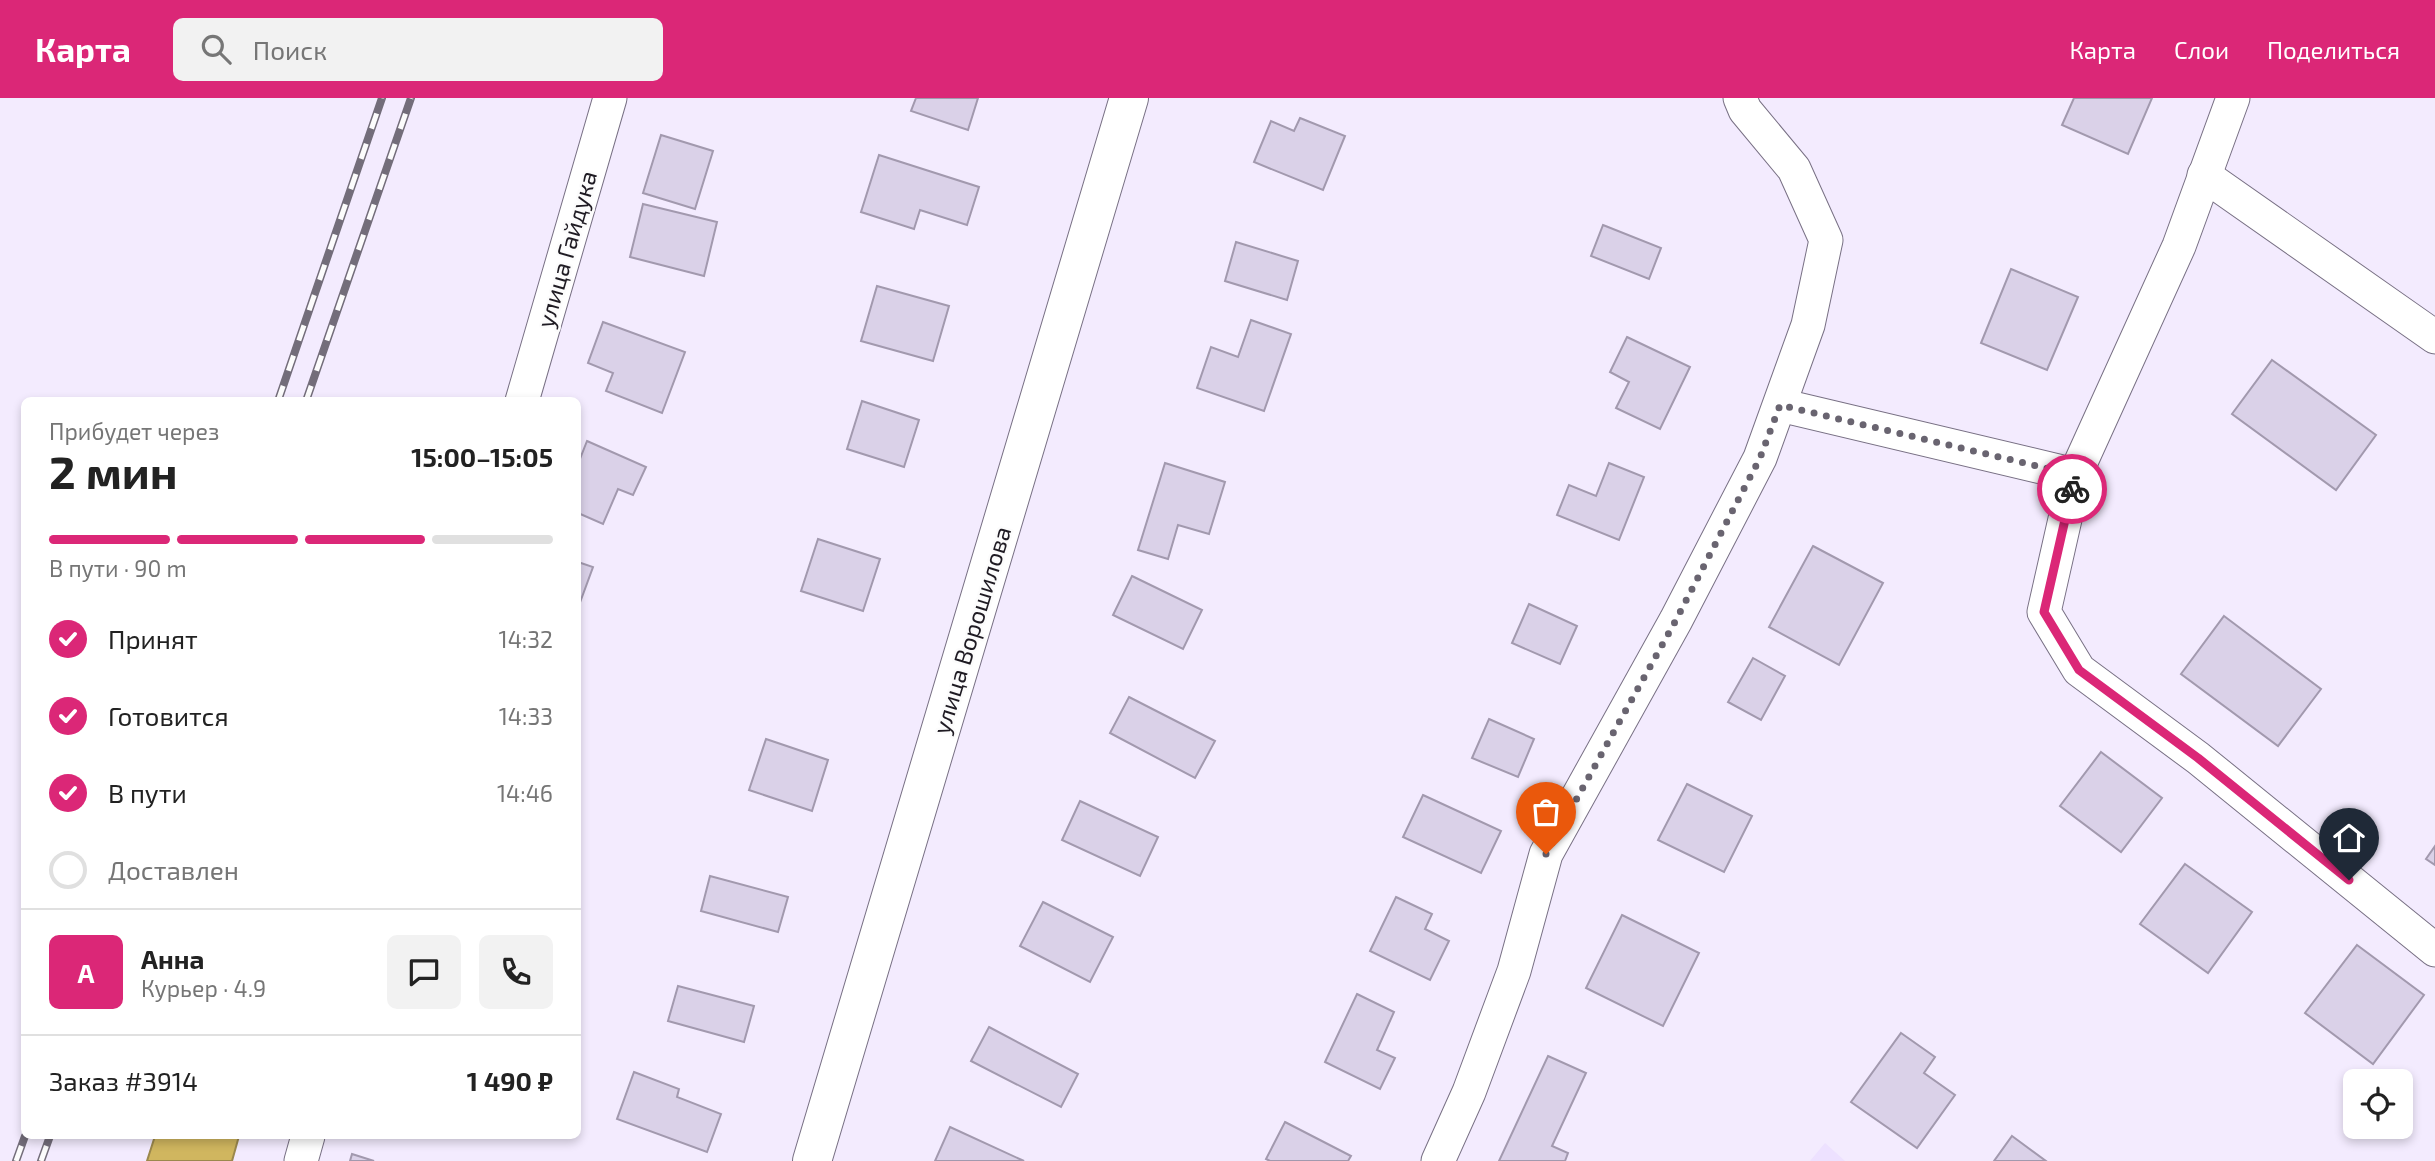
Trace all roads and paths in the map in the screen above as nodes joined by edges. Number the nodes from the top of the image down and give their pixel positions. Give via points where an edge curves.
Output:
1 (611, 98) edge
2 (1129, 98) edge
3 (1740, 98) edge
4 (2233, 98) edge
5 (2204, 176) junction
6 (2435, 337) edge
7 (523, 397) edge
8 (1780, 405) junction
9 (2075, 475) junction
10 (2435, 950) edge
11 (307, 1139) edge
12 (301, 1161) edge
13 (813, 1161) edge
14 (1438, 1161) edge

1 - 7 street, улица Гайдука
2 - 13 main road, улица Ворошилова
3 - 8 street via 1794,169 1826,240 1808,325
4 - 5 street
5 - 6 street
5 - 9 street via 2179,246
8 - 9 street
8 - 14 street via 1760,458 1676,620 1546,854 1514,971
9 - 10 street via 2044,612 2079,670 2198,758
11 - 12 street

